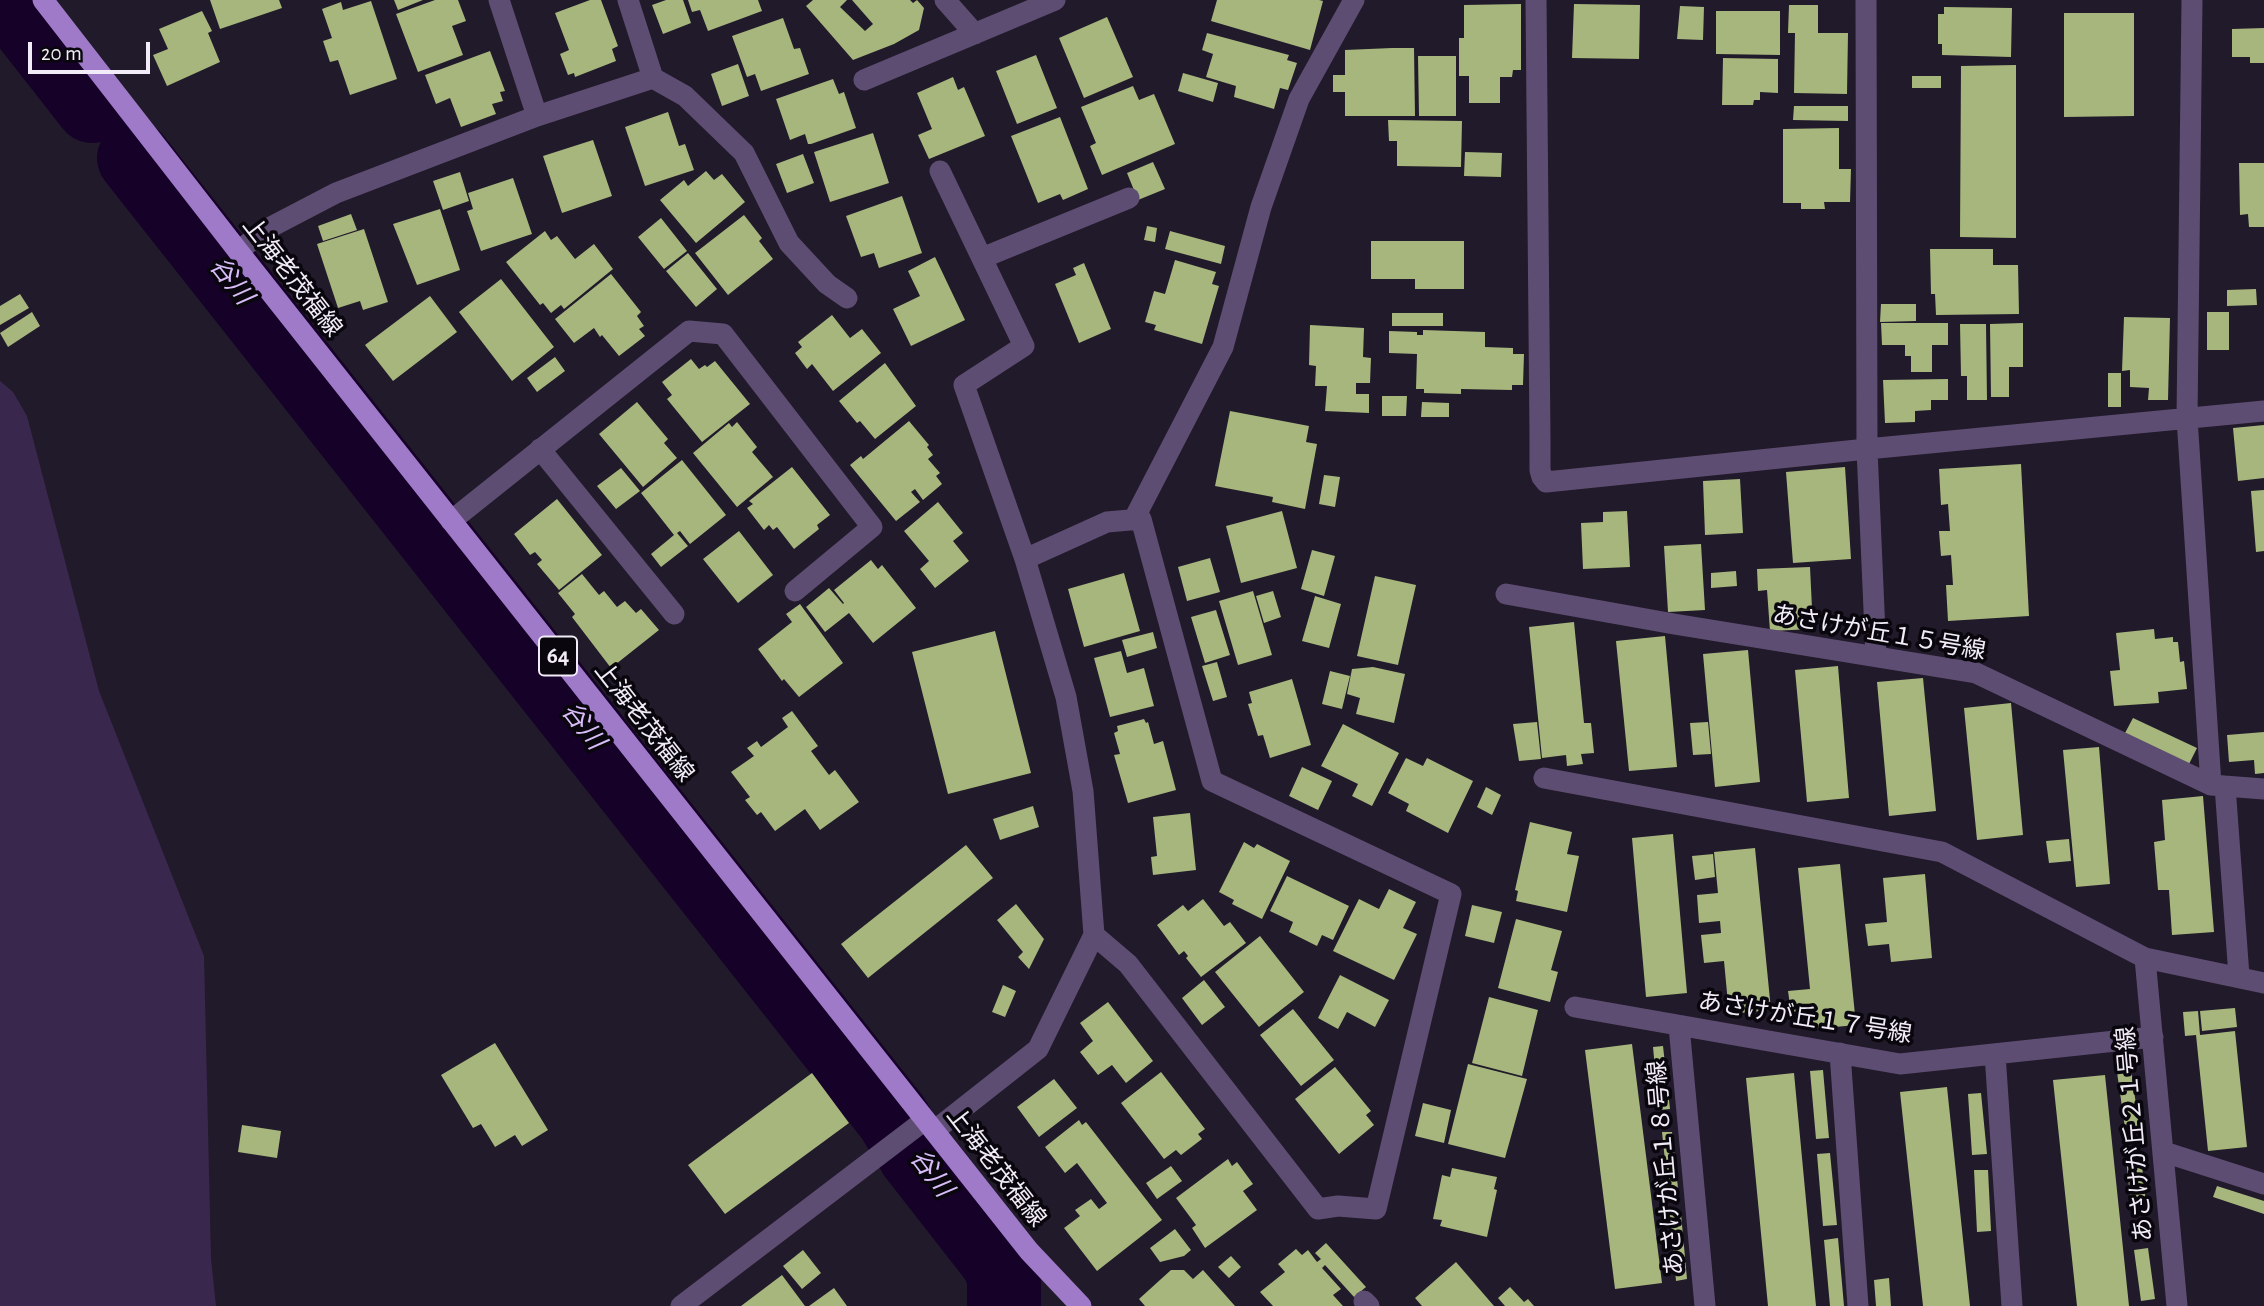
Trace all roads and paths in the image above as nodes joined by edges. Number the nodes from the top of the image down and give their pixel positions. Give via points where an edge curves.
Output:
1 (43, 0) edge
2 (499, 0) edge
3 (628, 0) edge
4 (945, 0) edge
5 (1055, 0) edge
6 (1354, 0) edge
7 (1536, 0) edge
8 (1866, 0) edge
9 (2192, 0) edge
10 (975, 34) junction
11 (653, 78) junction
12 (864, 80) dead end
13 (537, 116) junction
14 (940, 171) dead end
15 (1129, 198) dead end
16 (238, 251) junction
17 (982, 258) junction
18 (847, 298) dead end
19 (2264, 411) edge
20 (2187, 418) junction
21 (540, 449) junction
22 (1867, 449) junction
23 (1134, 519) junction
24 (451, 521) junction
25 (1025, 559) junction
26 (795, 591) dead end
27 (1506, 594) dead end
28 (674, 614) dead end
29 (1876, 656) junction
30 (1544, 778) dead end
31 (2218, 786) junction
32 (2264, 789) edge
33 (1094, 935) junction
34 (2145, 958) junction
35 (2239, 976) junction
36 (2264, 983) edge
37 (1575, 1007) dead end
38 (1679, 1026) junction
39 (2153, 1037) junction
40 (1840, 1054) junction
41 (1995, 1054) junction
42 (925, 1127) junction
43 (2164, 1152) junction
44 (2264, 1184) edge
45 (681, 1306) edge
46 (1081, 1306) edge
47 (1705, 1306) edge
48 (1858, 1306) edge
49 (2012, 1306) edge
50 (2177, 1306) edge

1 - 16 main road, 上海老茂福線 / 64
2 - 13 street
3 - 11 street
4 - 10 street
5 - 10 street
6 - 23 street via 1299,99 1261,207 1223,347
7 - 22 street via 1542,477 1552,483
8 - 22 street
9 - 20 street
10 - 12 street
11 - 13 street
11 - 18 street via 685,96 744,153 789,243 827,284
13 - 16 street via 336,193 267,229
14 - 17 street
15 - 17 street
16 - 24 main road, 上海老茂福線 / 64
17 - 25 street via 1024,346 964,385
19 - 20 street
20 - 22 street
20 - 31 street
21 - 24 street
21 - 26 street via 689,331 723,334 872,527
21 - 28 street
22 - 29 street
23 - 25 street via 1107,523
23 - 33 street via 1141,519 1212,781 1451,894 1376,1209 1318,1209 1128,964
24 - 42 main road, 上海老茂福線 / 64
25 - 33 street via 1066,697 1083,791
27 - 29 street, あさけが丘１５号線
29 - 31 street, あさけが丘１５号線 via 1976,673
30 - 34 street via 1942,852
31 - 32 street, あさけが丘１５号線
31 - 35 street
33 - 42 street via 1038,1049
34 - 35 street
34 - 39 street, あさけが丘２１号線
35 - 36 street
37 - 38 street, あさけが丘１７号線
38 - 40 street, あさけが丘１７号線
38 - 47 street, あさけが丘１８号線
39 - 41 street, あさけが丘１７号線
39 - 43 street, あさけが丘２１号線
40 - 41 street, あさけが丘１７号線 via 1900,1065
40 - 48 street
41 - 49 street
42 - 45 street via 896,1143
42 - 46 main road, 上海老茂福線 / 64
43 - 44 street
43 - 50 street, あさけが丘２１号線

